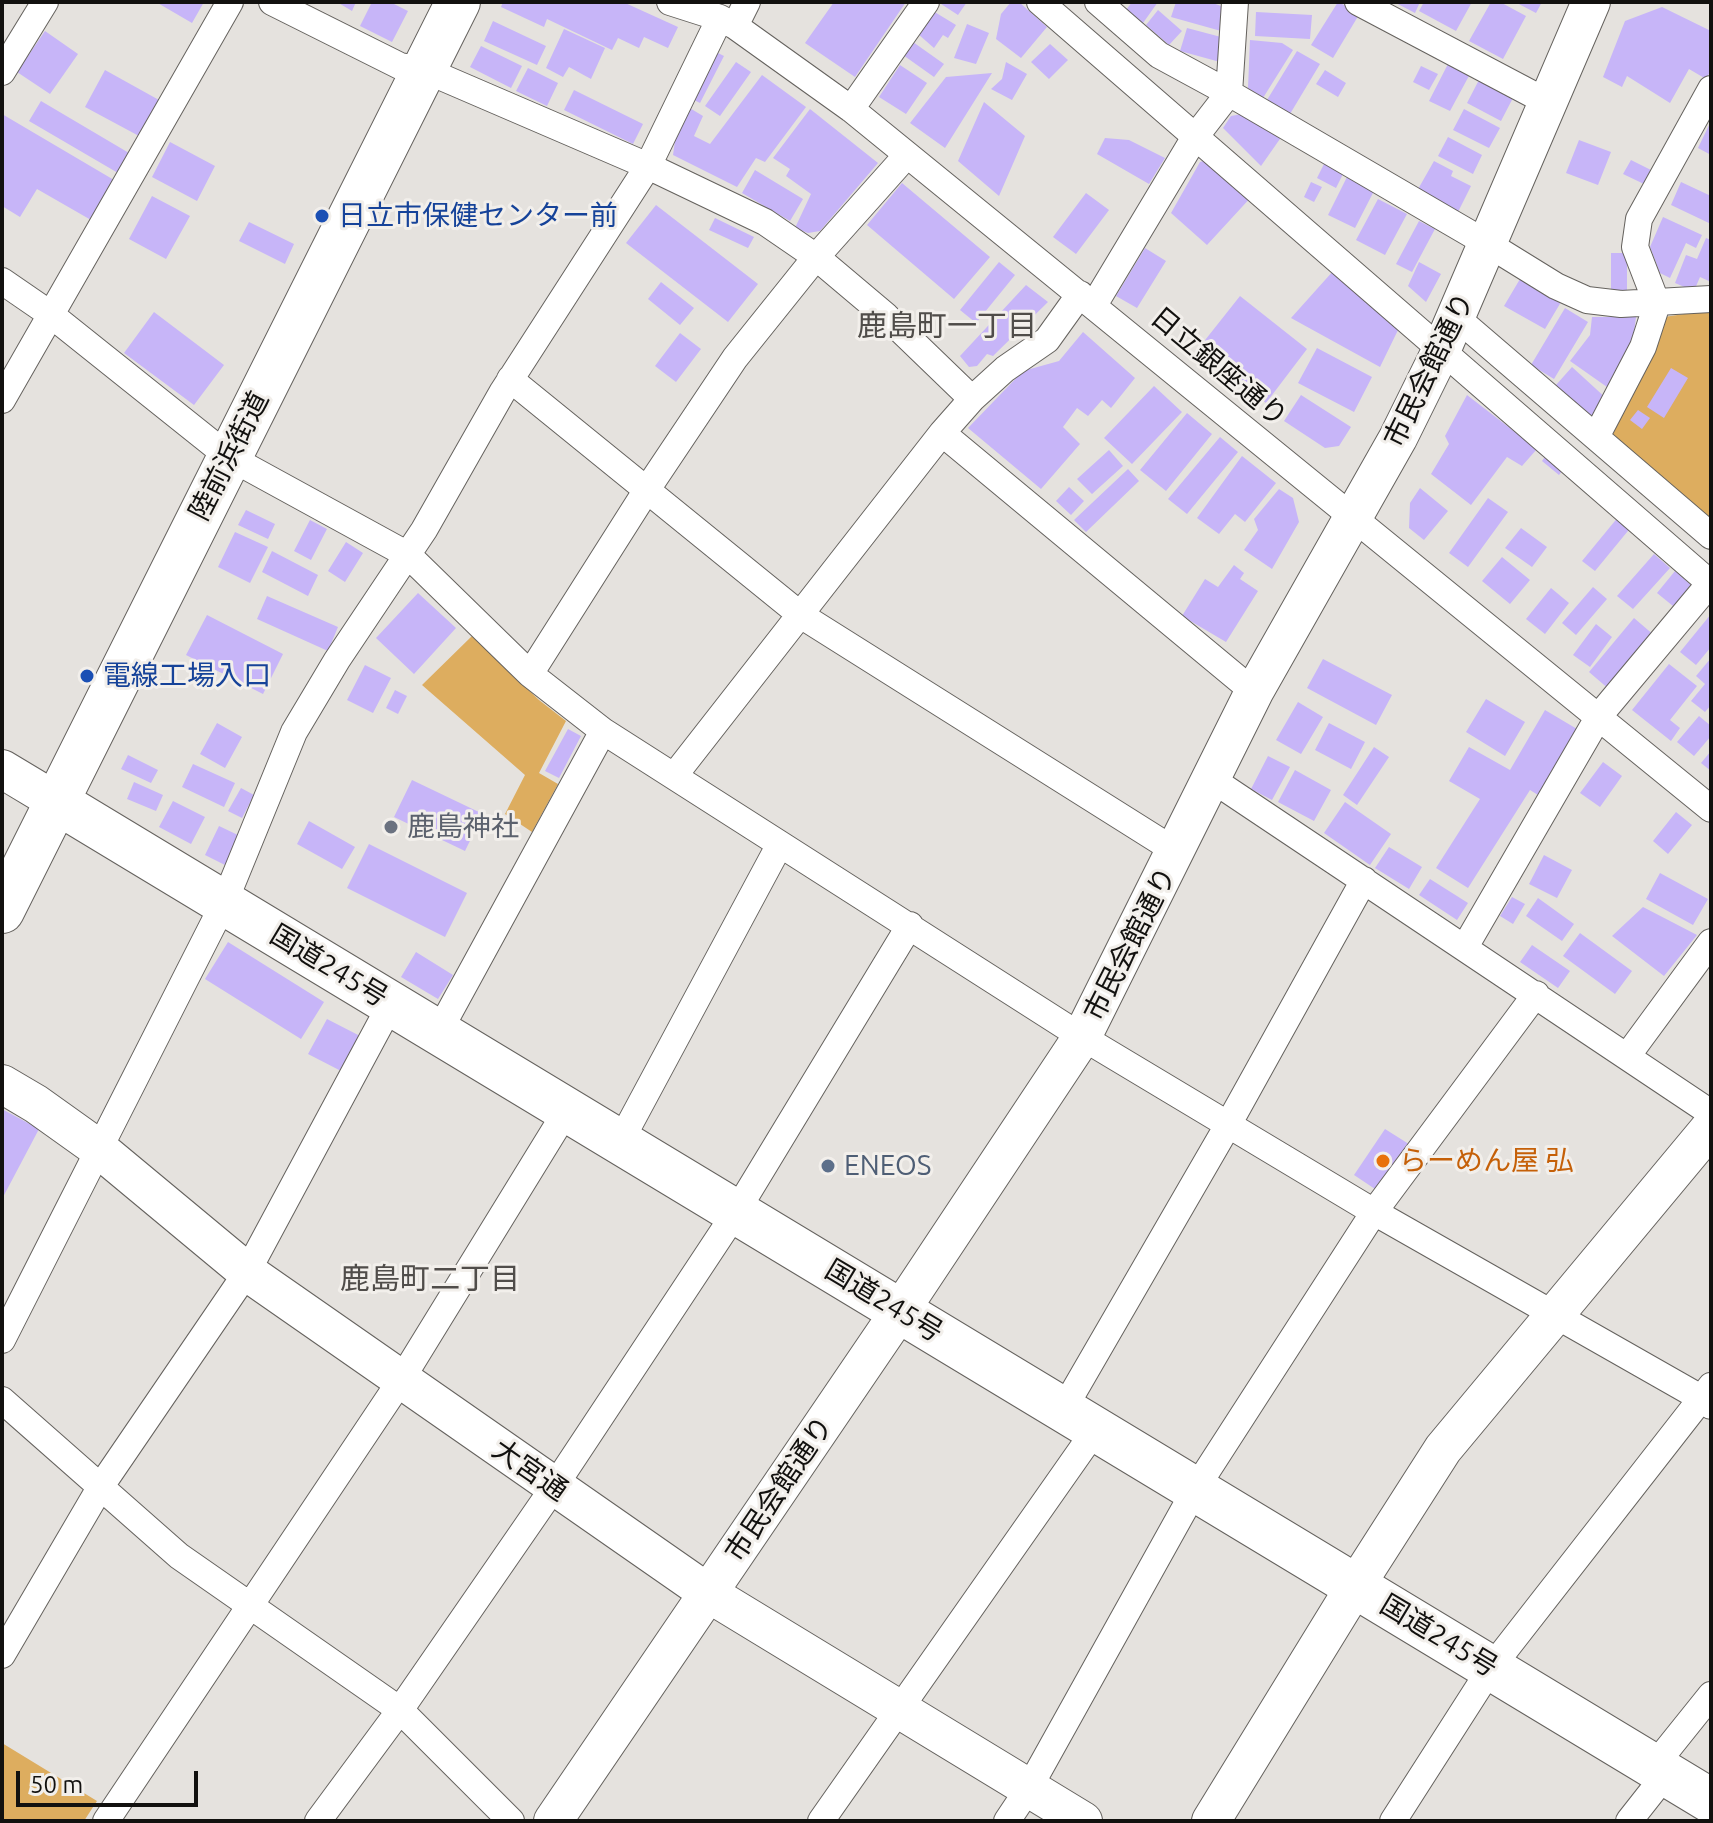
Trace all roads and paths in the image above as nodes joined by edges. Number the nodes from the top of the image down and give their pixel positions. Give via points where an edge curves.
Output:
1 (45, 2) edge
2 (230, 2) edge
3 (272, 2) edge
4 (458, 2) edge
5 (670, 2) edge
6 (747, 2) edge
7 (926, 2) edge
8 (1040, 2) edge
9 (1098, 2) edge
10 (1235, 2) edge
11 (1358, 2) edge
12 (1591, 2) edge
13 (727, 22) junction
14 (425, 70) junction
15 (2, 72) edge
16 (1711, 89) edge
17 (1229, 93) junction
18 (1549, 103) junction
19 (851, 109) junction
20 (1195, 137) junction
21 (907, 155) junction
22 (648, 166) junction
23 (1488, 244) junction
24 (816, 257) junction
25 (2, 281) edge
26 (1711, 299) edge
27 (1087, 300) junction
28 (1657, 304) junction
29 (50, 314) junction
30 (1449, 334) junction
31 (510, 379) junction
32 (972, 399) junction
33 (2, 400) edge
34 (942, 433) junction
35 (1596, 437) junction
36 (229, 457) junction
37 (648, 488) junction
38 (1353, 519) junction
39 (1711, 536) edge
40 (408, 555) junction
41 (1711, 583) edge
42 (802, 616) junction
43 (530, 674) junction
44 (1254, 692) junction
45 (1599, 716) junction
46 (603, 731) junction
47 (2, 769) edge
48 (674, 776) junction
49 (1213, 780) junction
50 (57, 802) junction
51 (1711, 809) edge
52 (780, 844) junction
53 (1177, 852) junction
54 (1364, 880) junction
55 (224, 903) junction
56 (2, 911) edge
57 (910, 925) junction
58 (1711, 942) edge
59 (1465, 947) junction
60 (1536, 994) junction
61 (391, 1004) junction
62 (438, 1033) junction
63 (1082, 1037) junction
64 (1628, 1055) junction
65 (2, 1084) edge
66 (567, 1110) junction
67 (1711, 1113) edge
68 (1228, 1125) junction
69 (1711, 1127) edge
70 (620, 1142) junction
71 (99, 1149) junction
72 (736, 1212) junction
73 (1374, 1212) junction
74 (247, 1272) junction
75 (900, 1311) junction
76 (1553, 1315) junction
77 (2, 1340) edge
78 (401, 1380) junction
79 (1708, 1397) edge
80 (2, 1400) edge
81 (1079, 1419) junction
82 (101, 1486) junction
83 (554, 1487) junction
84 (1196, 1488) junction
85 (1356, 1585) junction
86 (708, 1593) junction
87 (251, 1605) junction
88 (2, 1655) edge
89 (1491, 1668) junction
90 (1711, 1695) edge
91 (899, 1708) junction
92 (400, 1710) junction
93 (1660, 1770) junction
94 (1029, 1788) junction
95 (1711, 1801) edge
96 (106, 1821) edge
97 (318, 1821) edge
98 (511, 1821) edge
99 (553, 1821) edge
100 (821, 1821) edge
101 (1007, 1821) edge
102 (1083, 1821) edge
103 (1211, 1821) edge
104 (1393, 1821) edge
105 (1629, 1821) edge

1 - 15 street
2 - 29 street
3 - 14 street via 400,66
4 - 14 highway, 陸前浜街道
5 - 13 street, 日立銀座通り
6 - 13 street
7 - 19 street
8 - 20 street
9 - 17 street via 1159,55
10 - 17 street
11 - 18 street
12 - 18 street, 市民会館通り
13 - 19 street, 日立銀座通り
13 - 22 street
14 - 22 street
14 - 36 highway, 陸前浜街道
16 - 28 street via 1639,219 1635,247
17 - 20 street
17 - 23 street
18 - 23 street, 市民会館通り
19 - 21 street, 日立銀座通り
20 - 27 street
20 - 30 street
21 - 24 street
21 - 27 street, 日立銀座通り
22 - 24 street via 765,222
22 - 31 street
23 - 28 street via 1587,300
23 - 30 street, 市民会館通り
24 - 32 street
24 - 37 street via 735,358
25 - 29 street
26 - 28 street
27 - 32 street via 1047,340
27 - 38 street, 日立銀座通り
28 - 35 street via 1643,347
29 - 33 street
29 - 36 street
30 - 35 street
30 - 38 street, 市民会館通り
30 - 41 street
31 - 37 street
31 - 40 street
32 - 34 street
34 - 42 street
34 - 44 street
35 - 39 street
36 - 40 street
36 - 50 highway, 陸前浜街道
37 - 42 street
37 - 43 street
38 - 44 street, 市民会館通り
38 - 45 street, 日立銀座通り
40 - 43 street
40 - 55 street via 294,732
41 - 45 street
42 - 48 street
42 - 53 street
43 - 46 street
44 - 49 street, 市民会館通り
45 - 51 street, 日立銀座通り
45 - 59 street
46 - 48 street
46 - 62 street
47 - 50 street
48 - 52 street
49 - 53 street, 市民会館通り
49 - 54 street
50 - 55 highway, 国道245号
50 - 56 highway, 陸前浜街道
52 - 57 street
52 - 70 street
53 - 63 street, 市民会館通り
54 - 59 street
54 - 68 street
55 - 61 highway, 国道245号
55 - 71 street
57 - 63 street
57 - 72 street
58 - 64 street
59 - 60 street
60 - 64 street
60 - 73 street
61 - 62 highway, 国道245号
61 - 74 street
62 - 66 highway, 国道245号
63 - 68 street
63 - 75 street, 市民会館通り
64 - 67 street
65 - 71 street, 大宮通
66 - 70 highway, 国道245号
66 - 78 street
68 - 73 street
68 - 81 street
69 - 76 street
70 - 72 highway, 国道245号
71 - 74 street, 大宮通
71 - 77 street
72 - 75 highway, 国道245号
72 - 83 street
73 - 76 street
73 - 84 street
74 - 78 street, 大宮通
74 - 82 street
75 - 81 highway, 国道245号
75 - 86 street, 市民会館通り
76 - 79 street
76 - 85 street via 1443,1449
78 - 83 street, 大宮通
78 - 87 street
79 - 89 street
80 - 82 street
81 - 84 highway, 国道245号
81 - 91 street
82 - 87 street via 179,1556
82 - 88 street
83 - 86 street, 大宮通
83 - 92 street
84 - 85 highway, 国道245号
84 - 94 street
85 - 89 highway, 国道245号
85 - 103 street
86 - 91 street, 大宮通
86 - 99 street, 市民会館通り
87 - 92 street
87 - 96 street
89 - 93 highway, 国道245号
89 - 104 street
90 - 93 street
91 - 94 street, 大宮通
91 - 100 street
92 - 97 street
92 - 98 street
93 - 95 highway, 国道245号
93 - 105 street
94 - 101 street
94 - 102 street, 大宮通

